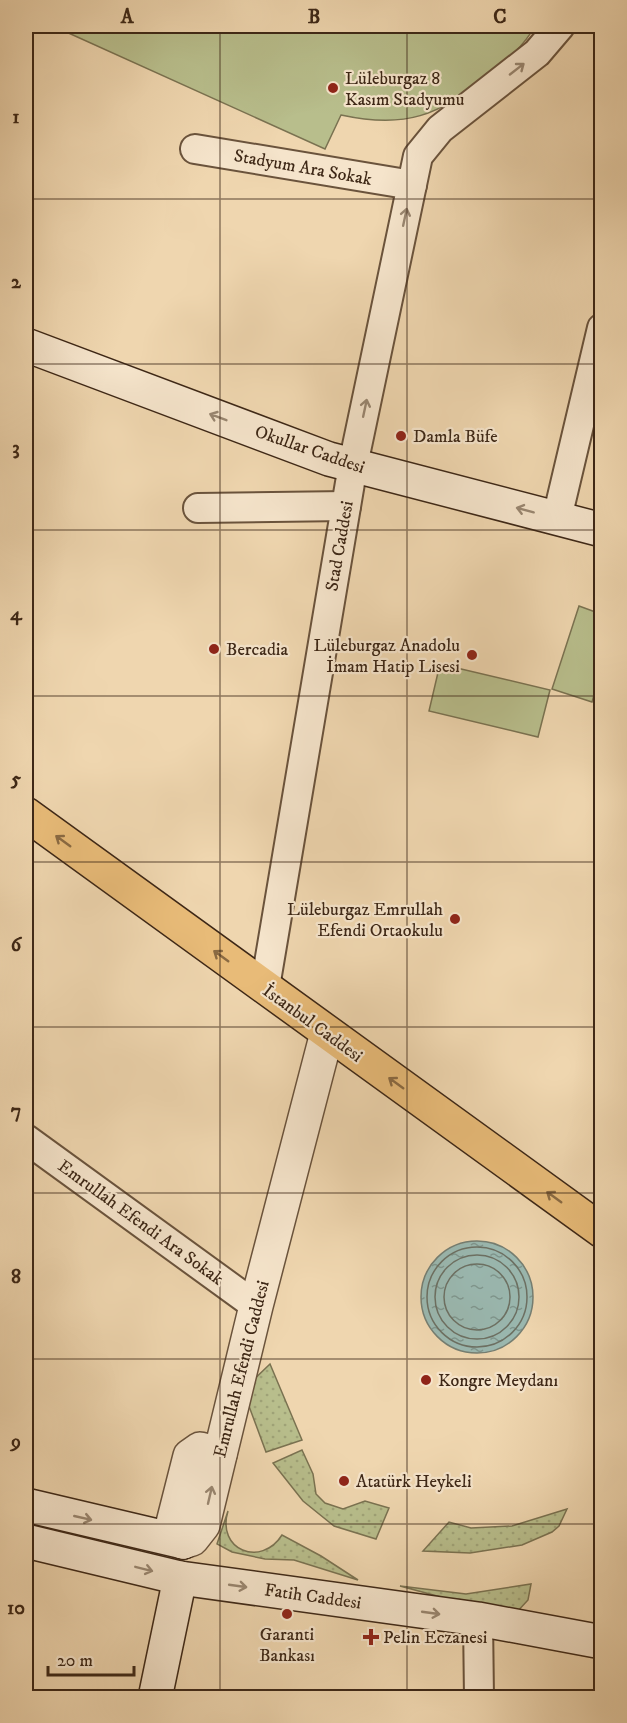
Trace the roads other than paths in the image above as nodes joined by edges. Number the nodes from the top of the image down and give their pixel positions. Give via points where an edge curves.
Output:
1 (560, 26) edge
2 (195, 148) dead end
3 (412, 185) junction
4 (602, 328) edge
5 (26, 345) edge
6 (353, 465) junction
7 (346, 506) junction
8 (198, 508) dead end
9 (556, 518) junction
10 (602, 530) edge
11 (26, 814) edge
12 (265, 987) junction
13 (327, 1033) junction
14 (26, 1139) edge
15 (602, 1231) edge
16 (256, 1306) junction
17 (26, 1505) edge
18 (26, 1541) edge
19 (183, 1542) junction
20 (180, 1578) junction
21 (478, 1619) junction
22 (602, 1642) edge
23 (155, 1698) edge
24 (479, 1698) edge

3 -> 1 street, Stad Caddesi via 418,156 440,129 537,53
2 - 3 street, Stadyum Ara Sokak
6 -> 3 street, Stad Caddesi
4 - 9 street
6 -> 5 main road, Okullar Caddesi
6 - 7 street, Stad Caddesi
9 -> 6 main road, Okullar Caddesi
7 - 8 street
7 - 12 street, Stad Caddesi
9 - 10 main road, Okullar Caddesi
12 -> 11 main road, İstanbul Caddesi
12 - 13 main road, İstanbul Caddesi
15 -> 13 main road, İstanbul Caddesi
13 - 16 main road, Emrullah Efendi Caddesi
14 - 16 street, Emrullah Efendi Ara Sokak
16 - 19 main road, Emrullah Efendi Caddesi via 203,1525 192,1539
17 -> 19 main road
18 -> 20 main road, Fatih Caddesi
19 - 20 main road
20 -> 21 main road, Fatih Caddesi
20 - 23 main road
21 - 22 main road, Fatih Caddesi
21 - 24 street

